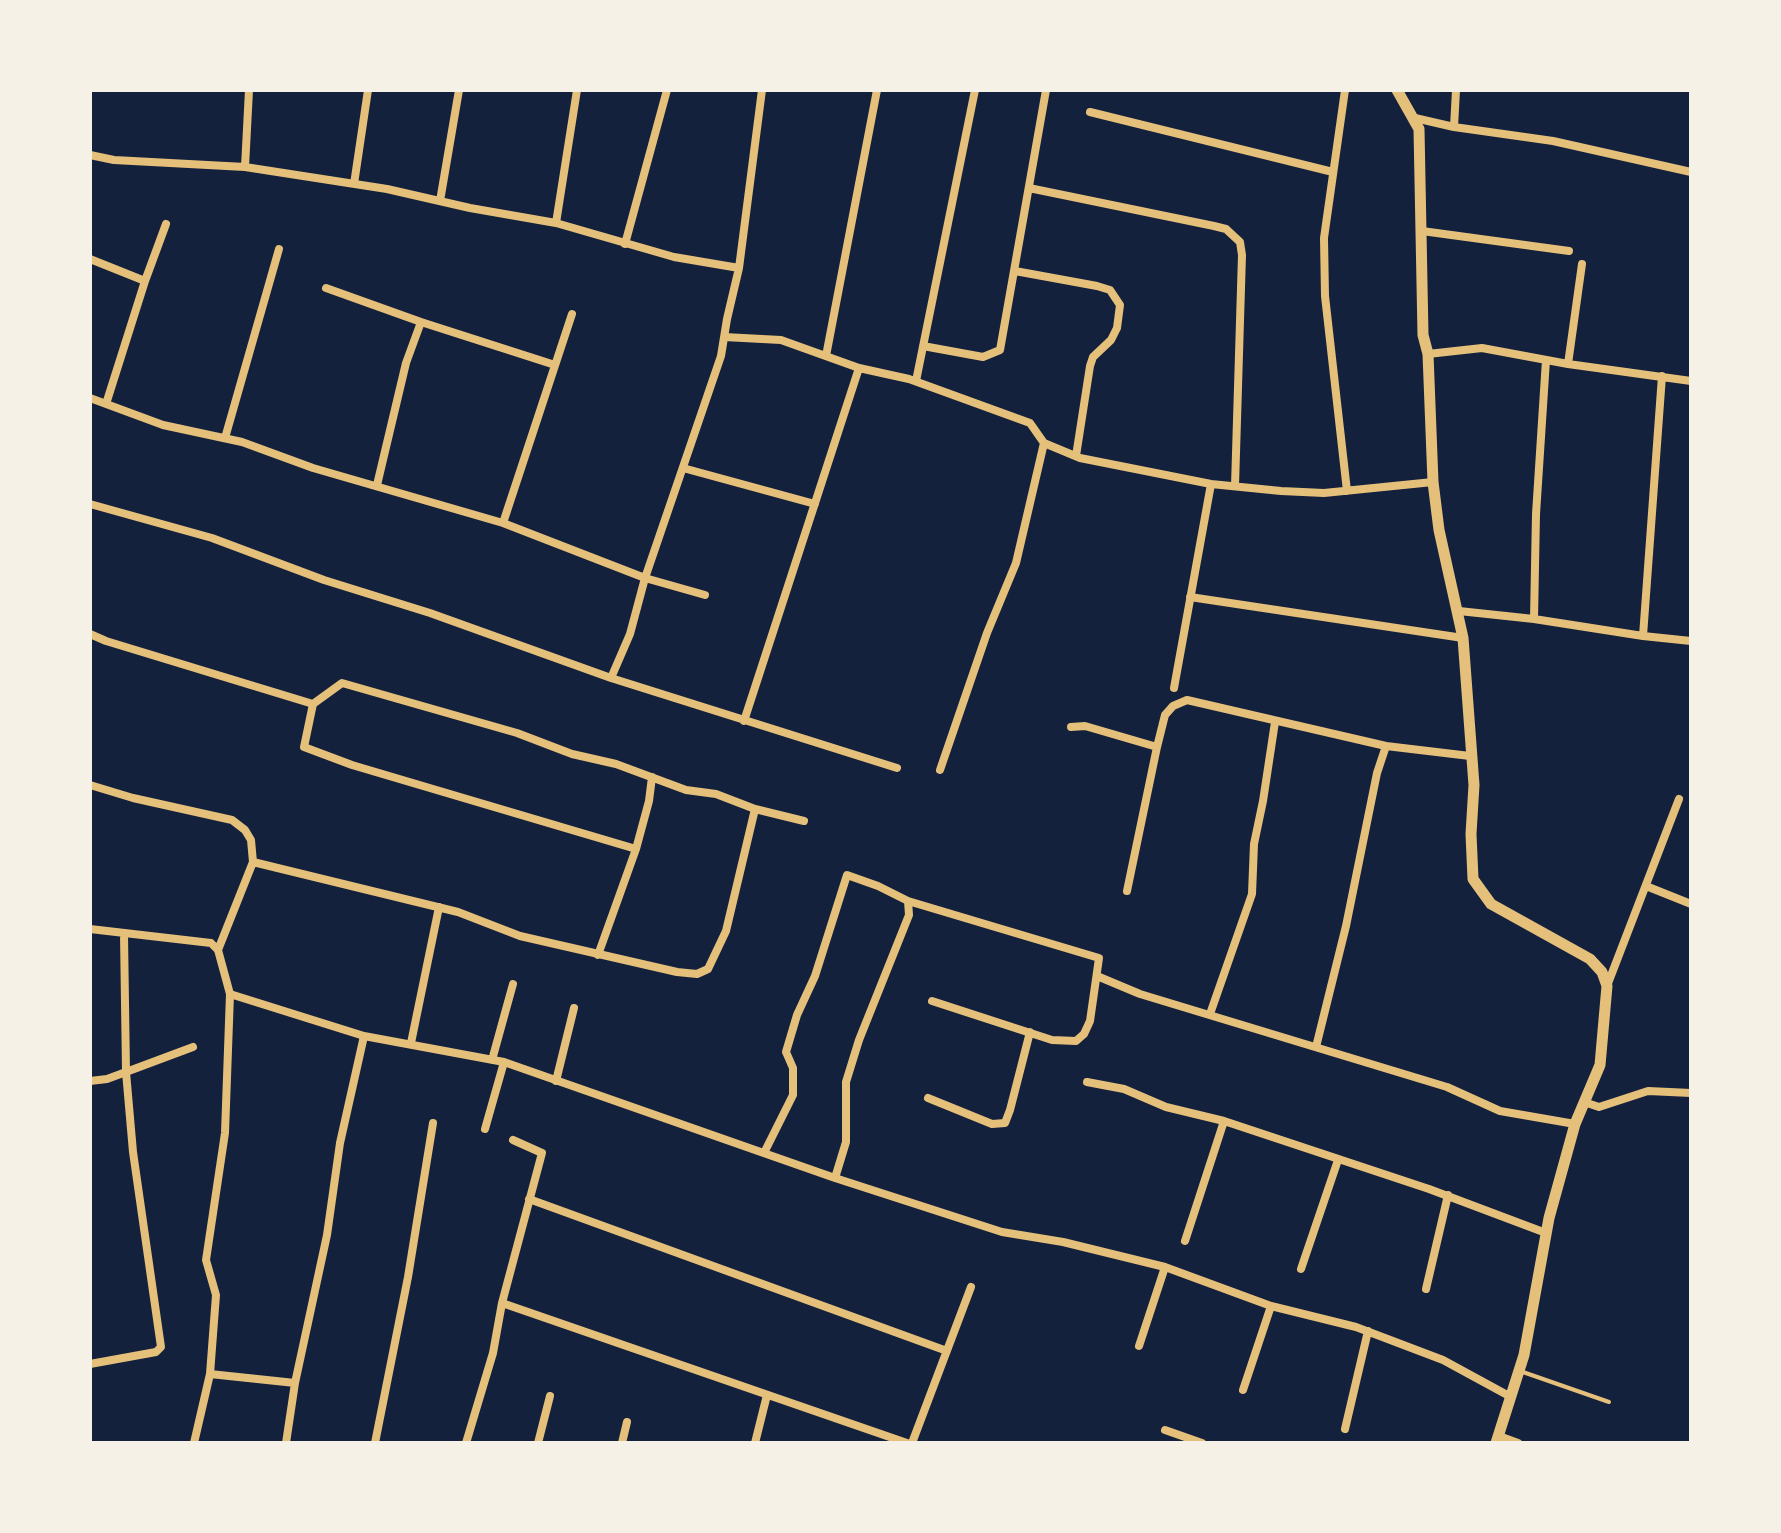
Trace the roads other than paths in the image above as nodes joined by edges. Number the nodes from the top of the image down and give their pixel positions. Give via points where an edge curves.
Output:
1 (249, 90) edge
2 (368, 90) edge
3 (459, 90) edge
4 (577, 90) edge
5 (667, 90) edge
6 (762, 90) edge
7 (877, 90) edge
8 (975, 90) edge
9 (1046, 90) edge
10 (1345, 90) edge
11 (1397, 90) edge
12 (1456, 90) edge
13 (1090, 112) dead end
14 (1415, 118) junction
15 (1454, 127) junction
16 (90, 155) edge
17 (245, 167) junction
18 (1333, 172) junction
19 (1691, 172) edge
20 (354, 184) junction
21 (1029, 188) junction
22 (440, 201) junction
23 (556, 223) junction
24 (166, 224) dead end
25 (1422, 231) junction
26 (625, 244) junction
27 (279, 249) dead end
28 (1569, 251) dead end
29 (90, 259) edge
30 (1582, 264) dead end
31 (739, 268) junction
32 (1015, 271) junction
33 (145, 281) junction
34 (326, 288) dead end
35 (572, 314) dead end
36 (421, 322) junction
37 (724, 337) junction
38 (923, 346) junction
39 (1428, 354) junction
40 (826, 356) junction
41 (1546, 360) junction
42 (1568, 364) junction
43 (555, 365) junction
44 (859, 368) junction
45 (1662, 376) junction
46 (916, 381) junction
47 (1691, 381) edge
48 (90, 398) edge
49 (106, 404) junction
50 (225, 438) junction
51 (1044, 443) junction
52 (1076, 456) junction
53 (683, 468) junction
54 (1433, 482) junction
55 (1211, 484) junction
56 (377, 485) junction
57 (1235, 486) junction
58 (1347, 491) junction
59 (90, 504) edge
60 (815, 504) junction
61 (503, 523) junction
62 (645, 578) junction
63 (705, 595) dead end
64 (1190, 597) junction
65 (1459, 611) junction
66 (1534, 619) junction
67 (90, 634) edge
68 (1643, 636) junction
69 (1463, 638) junction
70 (1691, 641) edge
71 (611, 678) junction
72 (1174, 688) dead end
73 (313, 704) junction
74 (744, 721) junction
75 (1275, 722) junction
76 (1071, 727) dead end
77 (1386, 746) junction
78 (1157, 747) junction
79 (1470, 756) junction
80 (897, 768) dead end
81 (940, 770) dead end
82 (652, 777) junction
83 (90, 785) edge
84 (1679, 799) dead end
85 (755, 809) junction
86 (804, 821) dead end
87 (636, 849) junction
88 (253, 862) junction
89 (1646, 886) junction
90 (1127, 891) dead end
91 (908, 901) junction
92 (1691, 904) edge
93 (439, 907) junction
94 (90, 929) edge
95 (124, 934) junction
96 (218, 950) junction
97 (598, 955) junction
98 (1097, 976) junction
99 (513, 984) dead end
100 (1607, 986) junction
101 (230, 994) junction
102 (932, 1001) dead end
103 (574, 1008) dead end
104 (1210, 1014) junction
105 (1030, 1032) junction
106 (364, 1036) junction
107 (411, 1043) junction
108 (193, 1047) dead end
109 (1316, 1047) junction
110 (492, 1060) junction
111 (504, 1062) junction
112 (126, 1072) junction
113 (90, 1081) edge
114 (556, 1081) junction
115 (1087, 1082) dead end
116 (1691, 1093) edge
117 (928, 1098) dead end
118 (1584, 1102) junction
119 (1224, 1121) junction
120 (433, 1123) dead end
121 (1575, 1124) junction
122 (485, 1129) dead end
123 (513, 1140) dead end
124 (764, 1153) junction
125 (1338, 1160) junction
126 (835, 1178) junction
127 (1448, 1195) junction
128 (529, 1199) junction
129 (1546, 1233) junction
130 (1185, 1241) dead end
131 (1165, 1267) junction
132 (1301, 1269) dead end
133 (971, 1287) dead end
134 (1426, 1289) dead end
135 (502, 1303) junction
136 (1271, 1306) junction
137 (1368, 1331) junction
138 (1139, 1346) dead end
139 (947, 1351) junction
140 (90, 1364) edge
141 (1519, 1371) junction
142 (210, 1374) junction
143 (295, 1383) junction
144 (1243, 1390) dead end
145 (767, 1395) junction
146 (550, 1396) dead end
147 (1511, 1397) junction
148 (1609, 1402) dead end
149 (627, 1422) dead end
150 (1345, 1429) dead end
151 (1165, 1430) dead end
152 (1498, 1439) edge
153 (194, 1443) edge
154 (286, 1443) edge
155 (375, 1443) edge
156 (466, 1443) edge
157 (538, 1443) edge
158 (622, 1443) edge
159 (755, 1443) edge
160 (910, 1443) edge
161 (1202, 1443) edge
162 (1518, 1443) edge

1 - 17 street
2 - 20 street
3 - 22 street
4 - 23 street
5 - 26 street
6 - 31 street
7 - 40 street
8 - 38 street
9 - 21 street
10 - 18 street
11 - 14 street
12 - 15 street
13 - 18 street
14 - 15 street
14 - 25 street
15 - 19 street via 1553,141
16 - 17 street
17 - 20 street
18 - 58 street via 1324,238 1325,296
20 - 22 street
21 - 32 street
21 - 57 street via 1226,229 1240,242
22 - 23 street
23 - 26 street
24 - 33 street
25 - 28 street
25 - 39 street via 1423,335
26 - 31 street
27 - 50 street
29 - 33 street
30 - 42 street
31 - 37 street
32 - 38 street via 1000,350 983,357
32 - 52 street via 1110,290 1120,305 1117,328 1090,366
33 - 49 street
34 - 36 street
35 - 43 street
36 - 43 street
36 - 56 street
37 - 40 street via 781,340
37 - 53 street
38 - 46 street
39 - 41 street via 1482,348
39 - 54 street
40 - 44 street
41 - 42 street
41 - 66 street
42 - 45 street
43 - 61 street
44 - 46 street
44 - 60 street
45 - 47 street
45 - 68 street
46 - 51 street via 1030,423
48 - 49 street
49 - 50 street via 163,425
50 - 56 street
51 - 52 street
51 - 81 street via 1016,563
52 - 55 street
53 - 60 street
53 - 62 street
54 - 58 street
54 - 65 street
55 - 57 street
55 - 64 street
56 - 61 street
57 - 58 street
59 - 71 street via 212,538
60 - 74 street
61 - 62 street
62 - 63 street
62 - 71 street
64 - 69 street
64 - 72 street
65 - 66 street
65 - 69 street
66 - 68 street
67 - 73 street
68 - 70 street
69 - 79 street
71 - 74 street
73 - 82 street via 342,683
73 - 87 street via 304,747
74 - 80 street
75 - 77 street
75 - 78 street via 1187,700 1165,715
75 - 104 street via 1254,844 1252,894
76 - 78 street via 1085,726
77 - 79 street
77 - 109 street
78 - 90 street
79 - 100 street via 1471,863 1477,886 1491,904 1590,959
82 - 85 street
82 - 87 street
83 - 88 street via 232,820 251,840
84 - 89 street
85 - 86 street
85 - 97 street via 726,931 708,969 677,972
87 - 97 street
88 - 93 street
88 - 96 street
89 - 92 street
89 - 100 street
91 - 98 street via 1099,958
91 - 124 street via 847,875 786,1052 793,1068 793,1095
91 - 126 street via 907,923 846,1082 846,1142
93 - 97 street via 520,936
93 - 107 street
94 - 95 street
95 - 96 street via 211,943
95 - 112 street
96 - 101 street
98 - 104 street
98 - 105 street via 1090,1021 1076,1041
99 - 110 street
100 - 118 street via 1600,1065
101 - 106 street
101 - 142 street via 225,1133 206,1260 216,1295
102 - 105 street
103 - 114 street
104 - 109 street
105 - 117 street via 1005,1123 992,1124
106 - 107 street
106 - 143 street
107 - 110 street
108 - 112 street
109 - 121 street via 1447,1087 1500,1111
110 - 111 street
111 - 114 street
111 - 122 street
112 - 113 street
112 - 140 street via 161,1347
114 - 124 street
115 - 119 street
116 - 118 street via 1648,1091 1599,1107
118 - 121 street
119 - 125 street
119 - 130 street
120 - 155 street
121 - 129 street
123 - 128 street via 542,1153
124 - 126 street
125 - 127 street
125 - 132 street
126 - 131 street via 1002,1232
127 - 129 street
127 - 134 street
128 - 135 street
128 - 139 street
129 - 141 street
131 - 136 street
131 - 138 street
133 - 139 street
135 - 145 street
135 - 156 street
136 - 137 street
136 - 144 street
137 - 147 street via 1443,1360
137 - 150 street
139 - 160 street
141 - 147 street
141 - 148 lane
142 - 143 street
142 - 153 street
143 - 154 street
145 - 159 street
145 - 160 street
146 - 157 street
147 - 152 street
149 - 158 street
151 - 161 street
152 - 162 street

